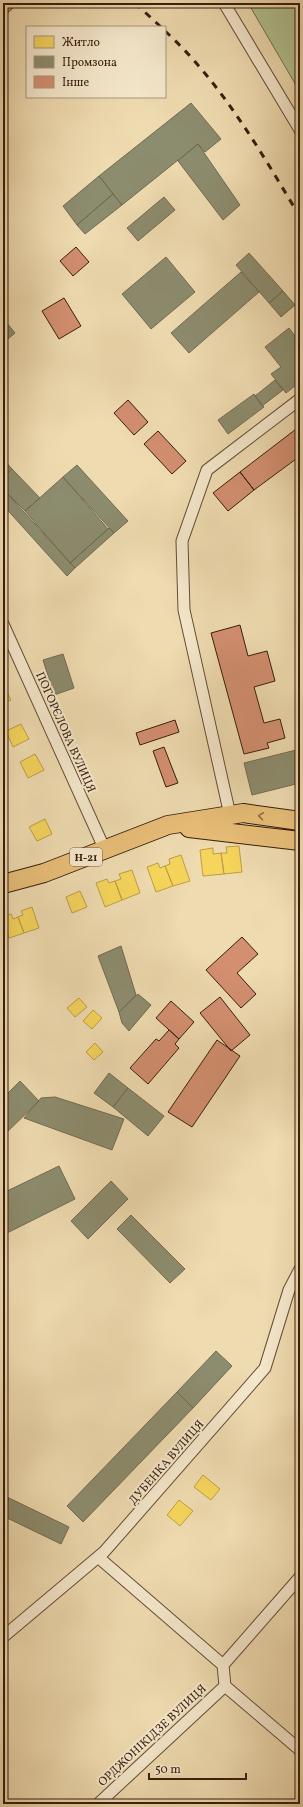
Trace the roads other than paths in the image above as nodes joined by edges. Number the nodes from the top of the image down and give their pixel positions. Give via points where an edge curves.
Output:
1 (224, 3) edge
2 (300, 130) edge
3 (300, 399) edge
4 (3, 624) edge
5 (230, 815) junction
6 (300, 821) edge
7 (168, 825) junction
8 (300, 841) edge
9 (105, 850) junction
10 (3, 884) edge
11 (300, 1269) edge
12 (98, 1557) junction
13 (300, 1577) edge
14 (3, 1637) edge
15 (223, 1665) junction
16 (224, 1686) junction
17 (300, 1750) edge
18 (98, 1804) edge

1 - 2 street
3 - 5 street via 207,470 182,541 184,610
4 - 9 street, ПОГОРЄЛОВА ВУЛИЦЯ
6 -> 5 main road, Н-21 via 243,813
5 - 7 main road, Н-21
7 - 8 main road
7 - 9 main road, Н-21
9 - 10 main road, Н-21 via 44,873
11 - 12 street, ДУБЕНКА ВУЛИЦЯ via 289,1290 265,1368
12 - 14 street, ДУБЕНКА ВУЛИЦЯ
12 - 15 street
13 - 15 street
15 - 16 street
16 - 17 street
16 - 18 street, ОРДЖОНІКІДЗЕ ВУЛИЦЯ

